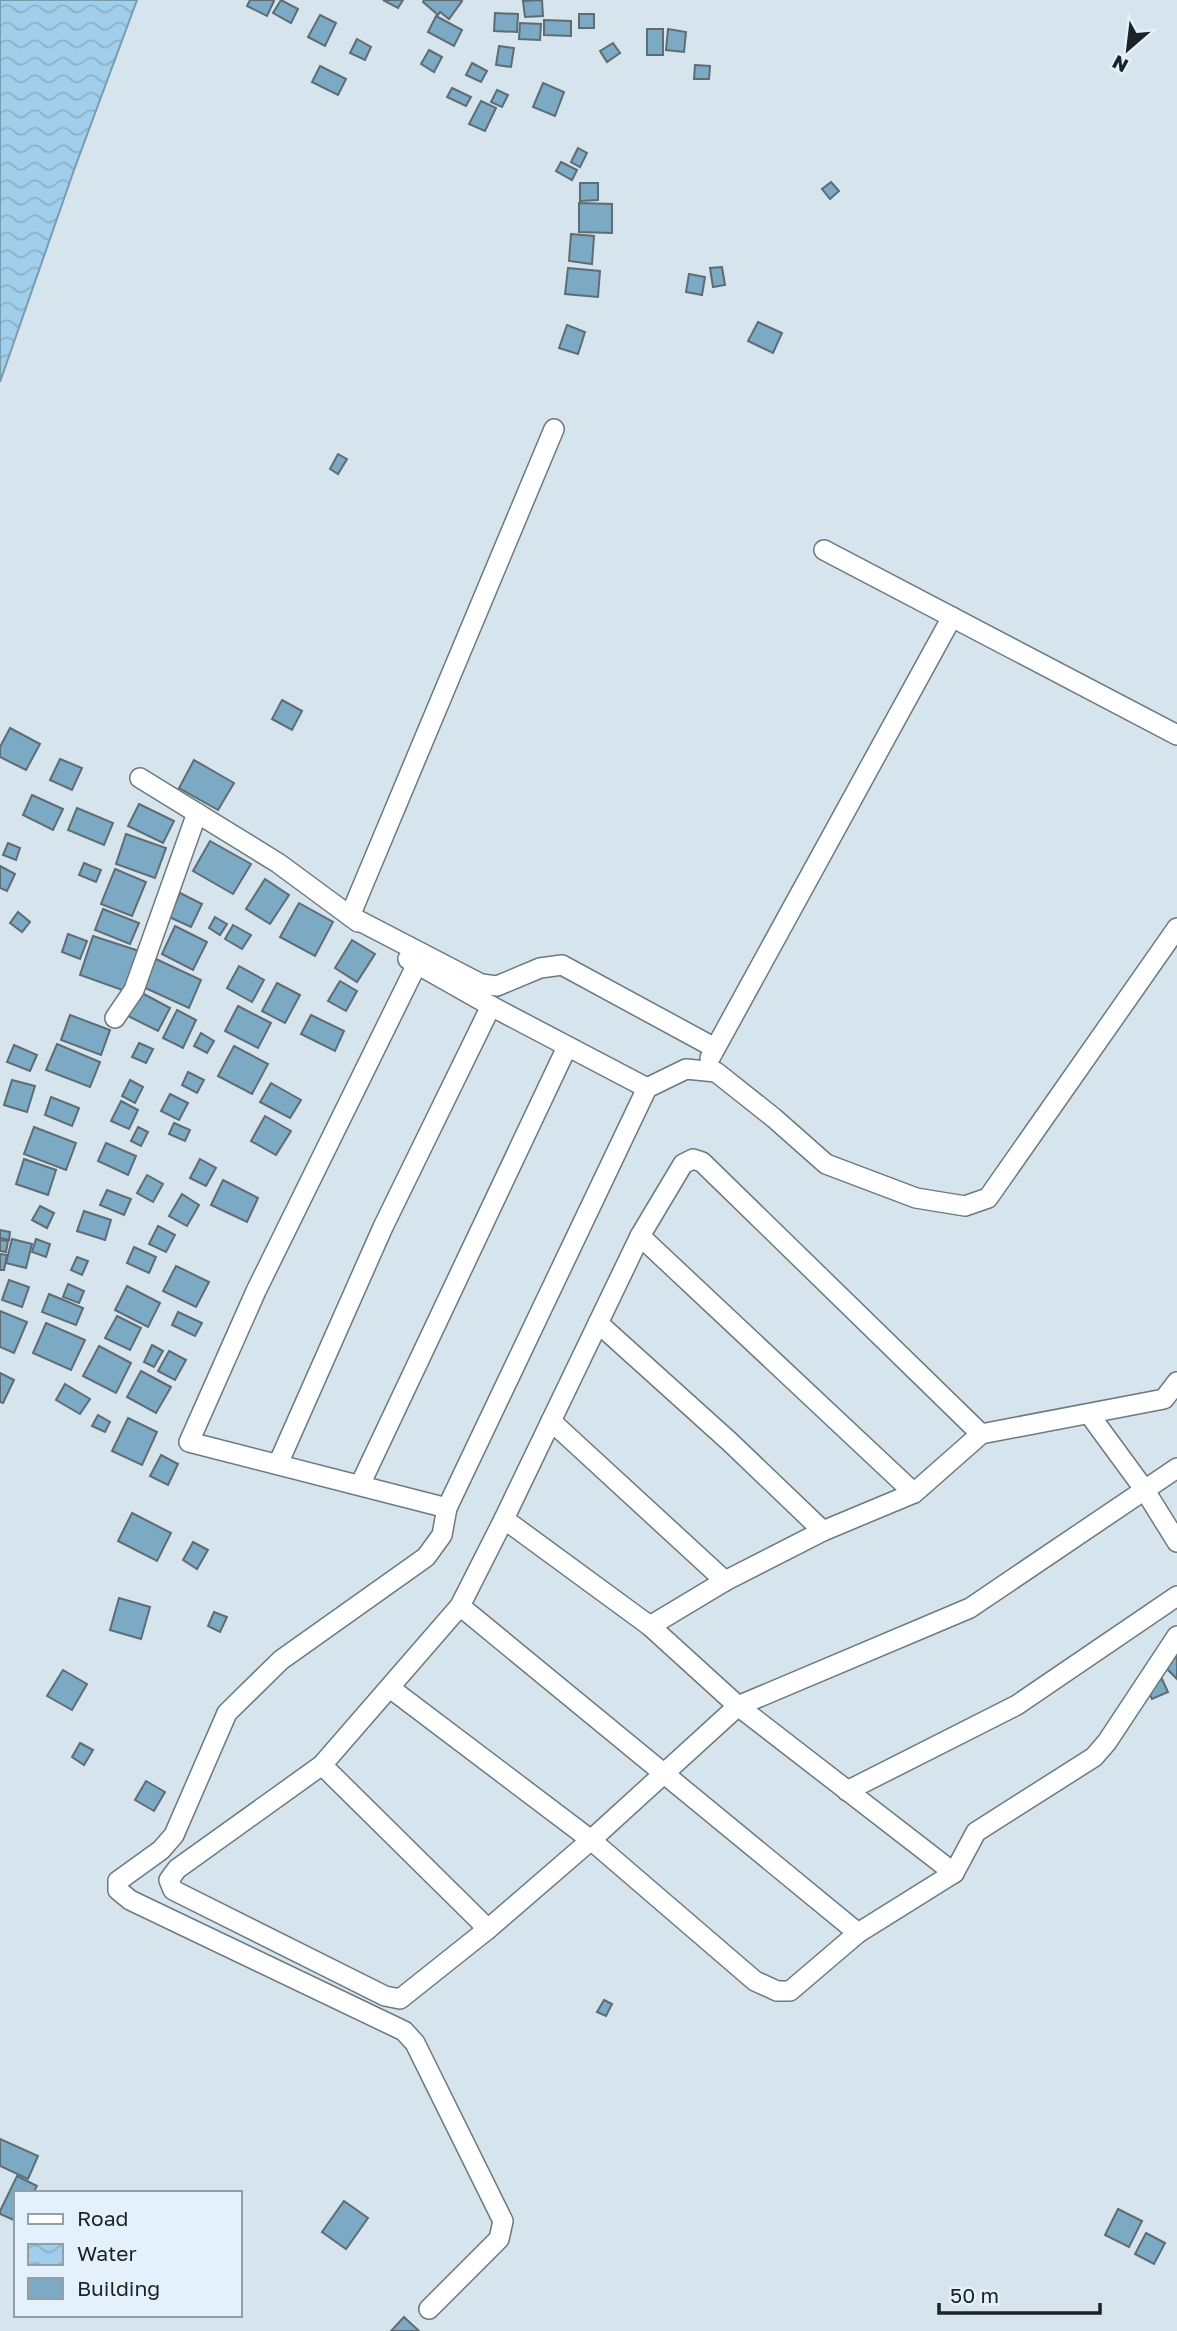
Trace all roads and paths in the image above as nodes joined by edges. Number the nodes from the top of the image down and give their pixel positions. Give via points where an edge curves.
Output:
1 (554, 429) dead end
2 (824, 550) dead end
3 (952, 617) junction
4 (1177, 735) edge
5 (140, 778) dead end
6 (197, 813) junction
7 (350, 916) junction
8 (1177, 928) edge
9 (416, 966) junction
10 (491, 1006) junction
11 (116, 1018) dead end
12 (568, 1047) junction
13 (715, 1048) junction
14 (702, 1071) junction
15 (647, 1088) junction
16 (639, 1236) junction
17 (598, 1323) junction
18 (1177, 1382) edge
19 (1089, 1414) junction
20 (551, 1421) junction
21 (981, 1434) junction
22 (278, 1464) junction
23 (1177, 1468) edge
24 (360, 1485) junction
25 (1144, 1489) junction
26 (914, 1493) junction
27 (447, 1508) junction
28 (504, 1518) junction
29 (823, 1531) junction
30 (1177, 1542) edge
31 (725, 1581) junction
32 (1177, 1596) edge
33 (460, 1606) junction
34 (650, 1626) junction
35 (1177, 1636) edge
36 (390, 1688) junction
37 (738, 1706) junction
38 (321, 1765) junction
39 (661, 1773) junction
40 (847, 1791) junction
41 (591, 1840) junction
42 (954, 1873) junction
43 (488, 1929) junction
44 (858, 1933) junction
45 (429, 2309) dead end

1 - 7 street
2 - 3 street
3 - 4 street
3 - 13 street
5 - 6 street
6 - 7 street via 278,863
6 - 11 street via 134,990
7 - 9 street
7 - 13 street via 481,984 496,986 540,968 562,965
8 - 14 street via 988,1198 965,1206 916,1198 826,1164 716,1072
9 - 10 street
9 - 22 street via 256,1290 189,1442
10 - 12 street
10 - 22 street via 383,1227
12 - 15 street
12 - 24 street
13 - 14 street
14 - 15 street via 686,1069
15 - 27 street
16 - 17 street
16 - 21 street via 684,1164 693,1159 702,1162
16 - 26 street
17 - 20 street
17 - 29 street
18 - 19 street via 1164,1399
19 - 21 street
19 - 25 street
20 - 28 street
20 - 31 street
21 - 26 street
22 - 24 street
23 - 25 street
24 - 27 street
25 - 30 street
25 - 37 street via 970,1608
26 - 29 street
27 - 45 street via 442,1535 426,1557 281,1660 227,1713 174,1835 162,1850 118,1881 118,1890 130,1900 404,2031 415,2043 503,2221 499,2239
28 - 33 street
28 - 34 street
29 - 31 street
31 - 34 street
32 - 40 street via 1017,1705
33 - 36 street
33 - 39 street
34 - 37 street
35 - 42 street via 1094,1757 976,1832
36 - 38 street
36 - 41 street
37 - 39 street
37 - 40 street
38 - 43 street
38 - 43 street via 177,1869 169,1880 173,1890 385,1996 400,1999
39 - 41 street
39 - 44 street
40 - 42 street
41 - 43 street
41 - 44 street via 755,1981 778,1991 790,1991
42 - 44 street

